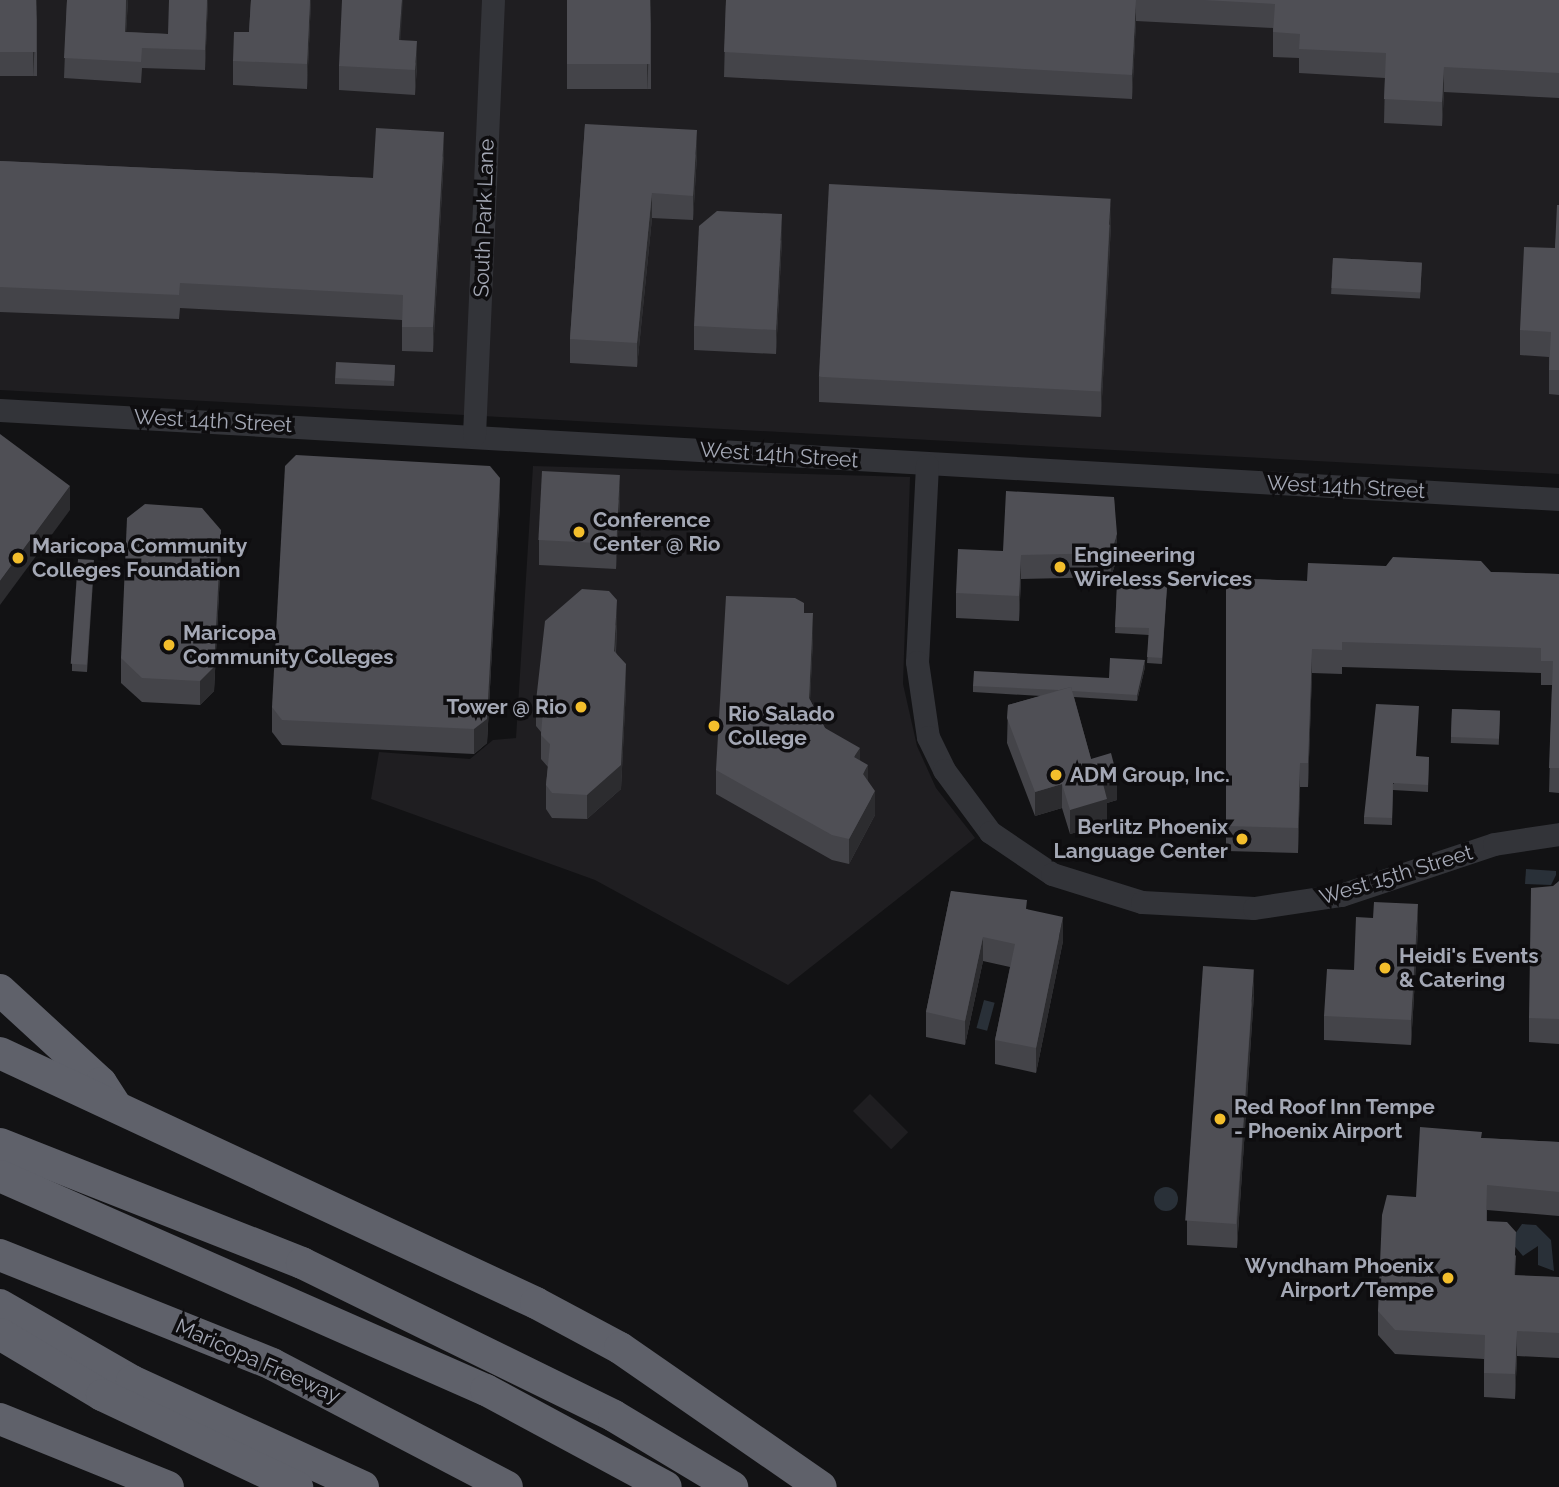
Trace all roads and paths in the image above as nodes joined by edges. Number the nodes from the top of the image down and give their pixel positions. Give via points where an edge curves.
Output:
1 (493, 0) edge
2 (0, 410) edge
3 (474, 435) junction
4 (927, 465) junction
5 (1559, 499) edge
6 (1559, 834) edge
7 (0, 990) edge
8 (0, 1054) edge
9 (118, 1110) junction
10 (0, 1144) edge
11 (0, 1176) edge
12 (0, 1255) edge
13 (0, 1305) edge
14 (0, 1334) edge
15 (0, 1419) edge
16 (168, 1487) edge
17 (297, 1487) edge
18 (363, 1487) edge
19 (507, 1487) edge
20 (666, 1487) edge
21 (732, 1487) edge
22 (821, 1487) edge

1 - 3 street, South Park Lane
2 - 3 street, West 14th Street
3 - 4 street, West 14th Street
4 - 5 street, West 14th Street
4 - 6 street, West 15th Street via 919,700 928,737 968,805 990,832 1052,874 1094,891 1176,906 1307,902 1494,844
7 - 9 highway via 101,1083
8 - 9 highway
9 - 22 highway via 608,1341
10 - 21 highway via 302,1263 614,1416
11 - 20 highway via 497,1395
12 - 19 highway, Maricopa Freeway via 272,1364 400,1425
13 - 18 highway via 132,1381
14 - 17 highway via 102,1395
15 - 16 highway

